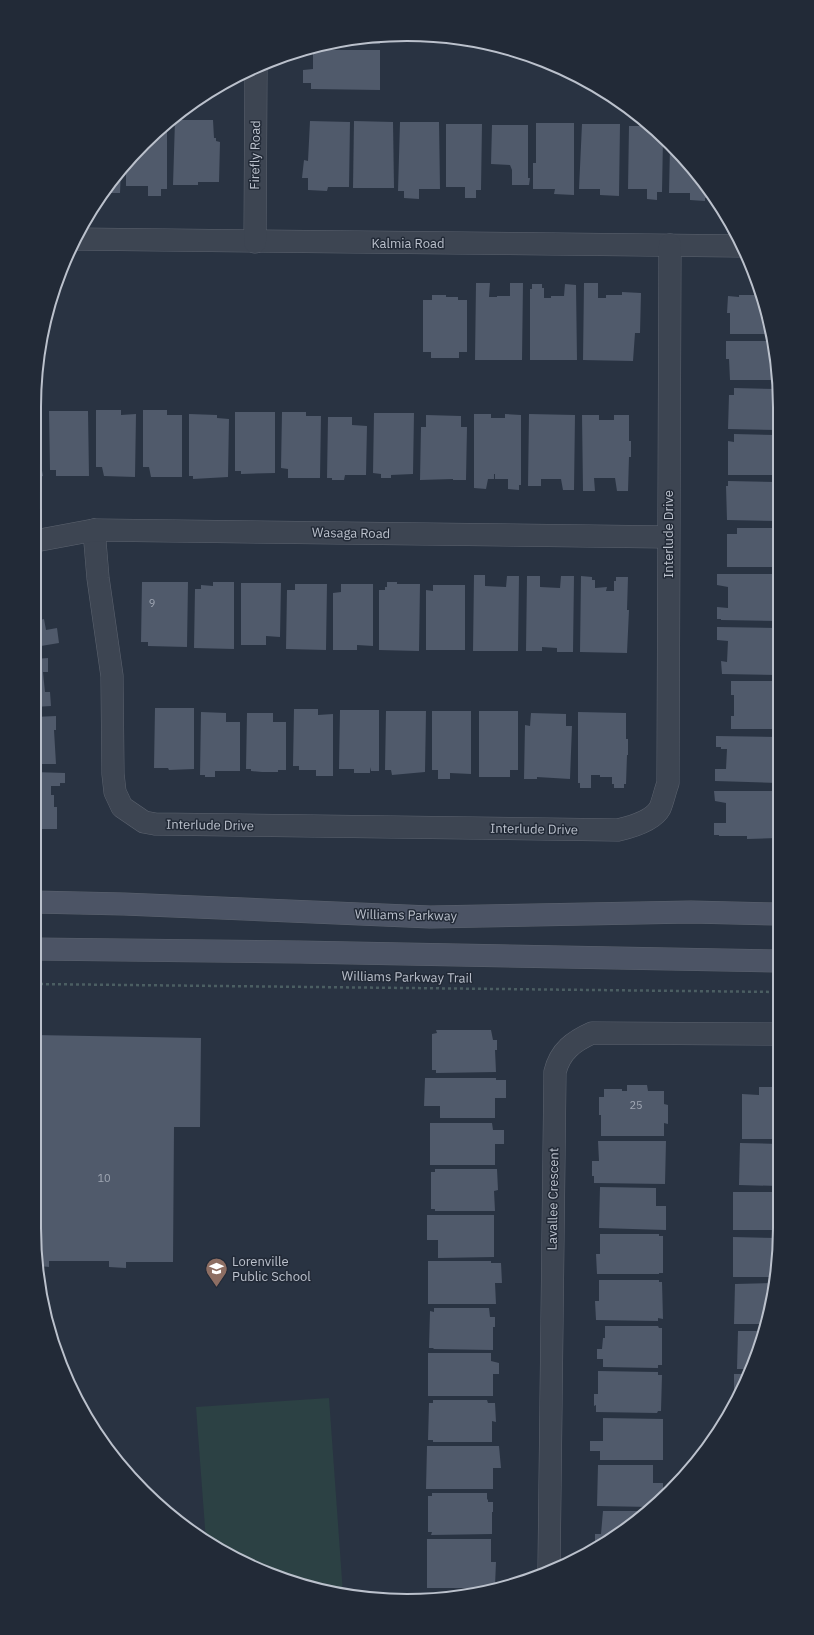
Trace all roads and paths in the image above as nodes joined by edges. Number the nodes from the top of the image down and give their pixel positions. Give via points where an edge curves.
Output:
1 (256, 74) edge
2 (82, 239) edge
3 (255, 242) junction
4 (670, 245) junction
5 (735, 246) edge
6 (94, 530) junction
7 (668, 537) junction
8 (41, 540) edge
9 (41, 902) edge
10 (773, 914) edge
11 (41, 950) edge
12 (773, 961) edge
13 (41, 984) edge
14 (773, 992) edge
15 (773, 1034) edge
16 (549, 1565) edge

1 - 3 street, Firefly Road
2 - 3 street, Kalmia Road
3 - 4 street, Kalmia Road
4 - 5 street, Kalmia Road
4 - 7 street, Interlude Drive
6 - 7 street, Wasaga Road
6 - 7 street, Interlude Drive via 98,578 110,650 115,792 122,807 144,822 618,830 635,826 659,810 668,784
6 - 8 street, Wasaga Road
9 - 10 main road, Williams Parkway via 430,917 691,912
11 - 12 main road
13 - 14 path, Williams Parkway Trail
15 - 16 street, Lavallee Crescent via 592,1033 568,1048 557,1062

